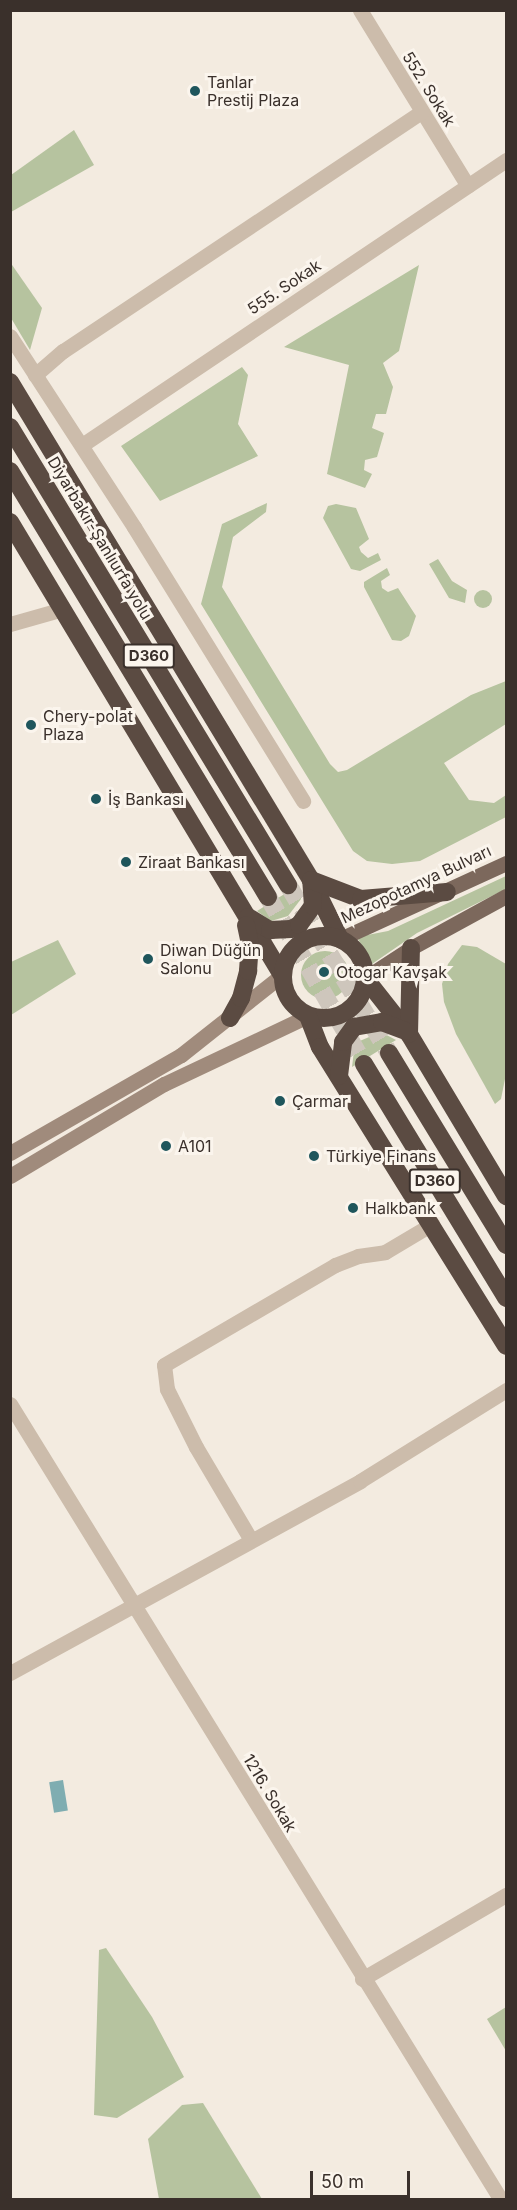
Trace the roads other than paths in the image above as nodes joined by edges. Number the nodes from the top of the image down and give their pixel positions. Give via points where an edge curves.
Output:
1 (360, 10) edge
2 (422, 112) junction
3 (507, 160) edge
4 (468, 186) junction
5 (10, 336) edge
6 (35, 375) junction
7 (10, 382) edge
8 (10, 427) edge
9 (82, 445) junction
10 (10, 471) edge
11 (10, 522) edge
12 (63, 609) junction
13 (10, 624) edge
14 (303, 801) dead end
15 (507, 863) edge
16 (311, 880) junction
17 (288, 885) tunnel mouth
18 (447, 892) junction
19 (507, 896) edge
20 (268, 897) tunnel mouth
21 (243, 914) junction
22 (340, 939) junction
23 (411, 948) junction
24 (282, 975) junction
25 (365, 978) junction
26 (308, 1016) junction
27 (230, 1018) junction
28 (409, 1034) junction
29 (390, 1053) tunnel mouth
30 (364, 1064) tunnel mouth
31 (339, 1076) junction
32 (10, 1153) edge
33 (10, 1176) edge
34 (507, 1196) edge
35 (432, 1224) junction
36 (507, 1245) edge
37 (507, 1298) edge
38 (507, 1346) edge
39 (507, 1390) edge
40 (10, 1404) edge
41 (251, 1540) junction
42 (137, 1607) junction
43 (10, 1673) edge
44 (507, 1895) edge
45 (362, 1979) junction
46 (501, 2199) edge

1 - 2 street, 552. Sokak
2 - 4 street, 552. Sokak
2 - 6 street via 63,351
3 - 4 street, 555. Sokak
4 - 9 street, 555. Sokak
5 - 6 street
6 - 9 street
7 - 16 highway
8 - 17 highway, Diyarbakır-Şanlıurfa yolu / D360
9 - 14 street
10 - 20 highway, D360
11 - 12 highway
12 - 13 street
12 - 21 highway
15 - 18 main road, Mezopotamya Bulvarı
16 - 18 highway via 361,899
16 - 21 highway via 313,906 306,919 291,929 270,930
16 - 22 highway
18 - 22 main road, Mezopotamya Bulvarı
19 - 23 main road
21 - 24 highway
21 - 27 highway via 250,944 248,971
22 - 24 highway via 320,936 302,942 285,962
22 - 25 highway via 358,955
23 - 25 main road
23 - 28 highway
24 - 26 highway via 289,1000
24 - 27 main road
25 - 26 highway via 363,991 347,1012 328,1018
25 - 28 highway
26 - 31 highway via 320,1047
26 - 33 main road via 174,1078
27 - 32 main road via 181,1055
28 - 31 highway via 382,1022 354,1027 343,1042
28 - 34 highway
29 - 36 highway, D360
30 - 37 highway, D360
31 - 35 highway
35 - 38 highway
35 - 41 street via 385,1252 335,1265 164,1365 167,1389 195,1446
39 - 41 street via 360,1481
40 - 42 street, 1216. Sokak
41 - 42 street
42 - 43 street
42 - 45 street, 1216. Sokak
44 - 45 street
45 - 46 street, 1216. Sokak

